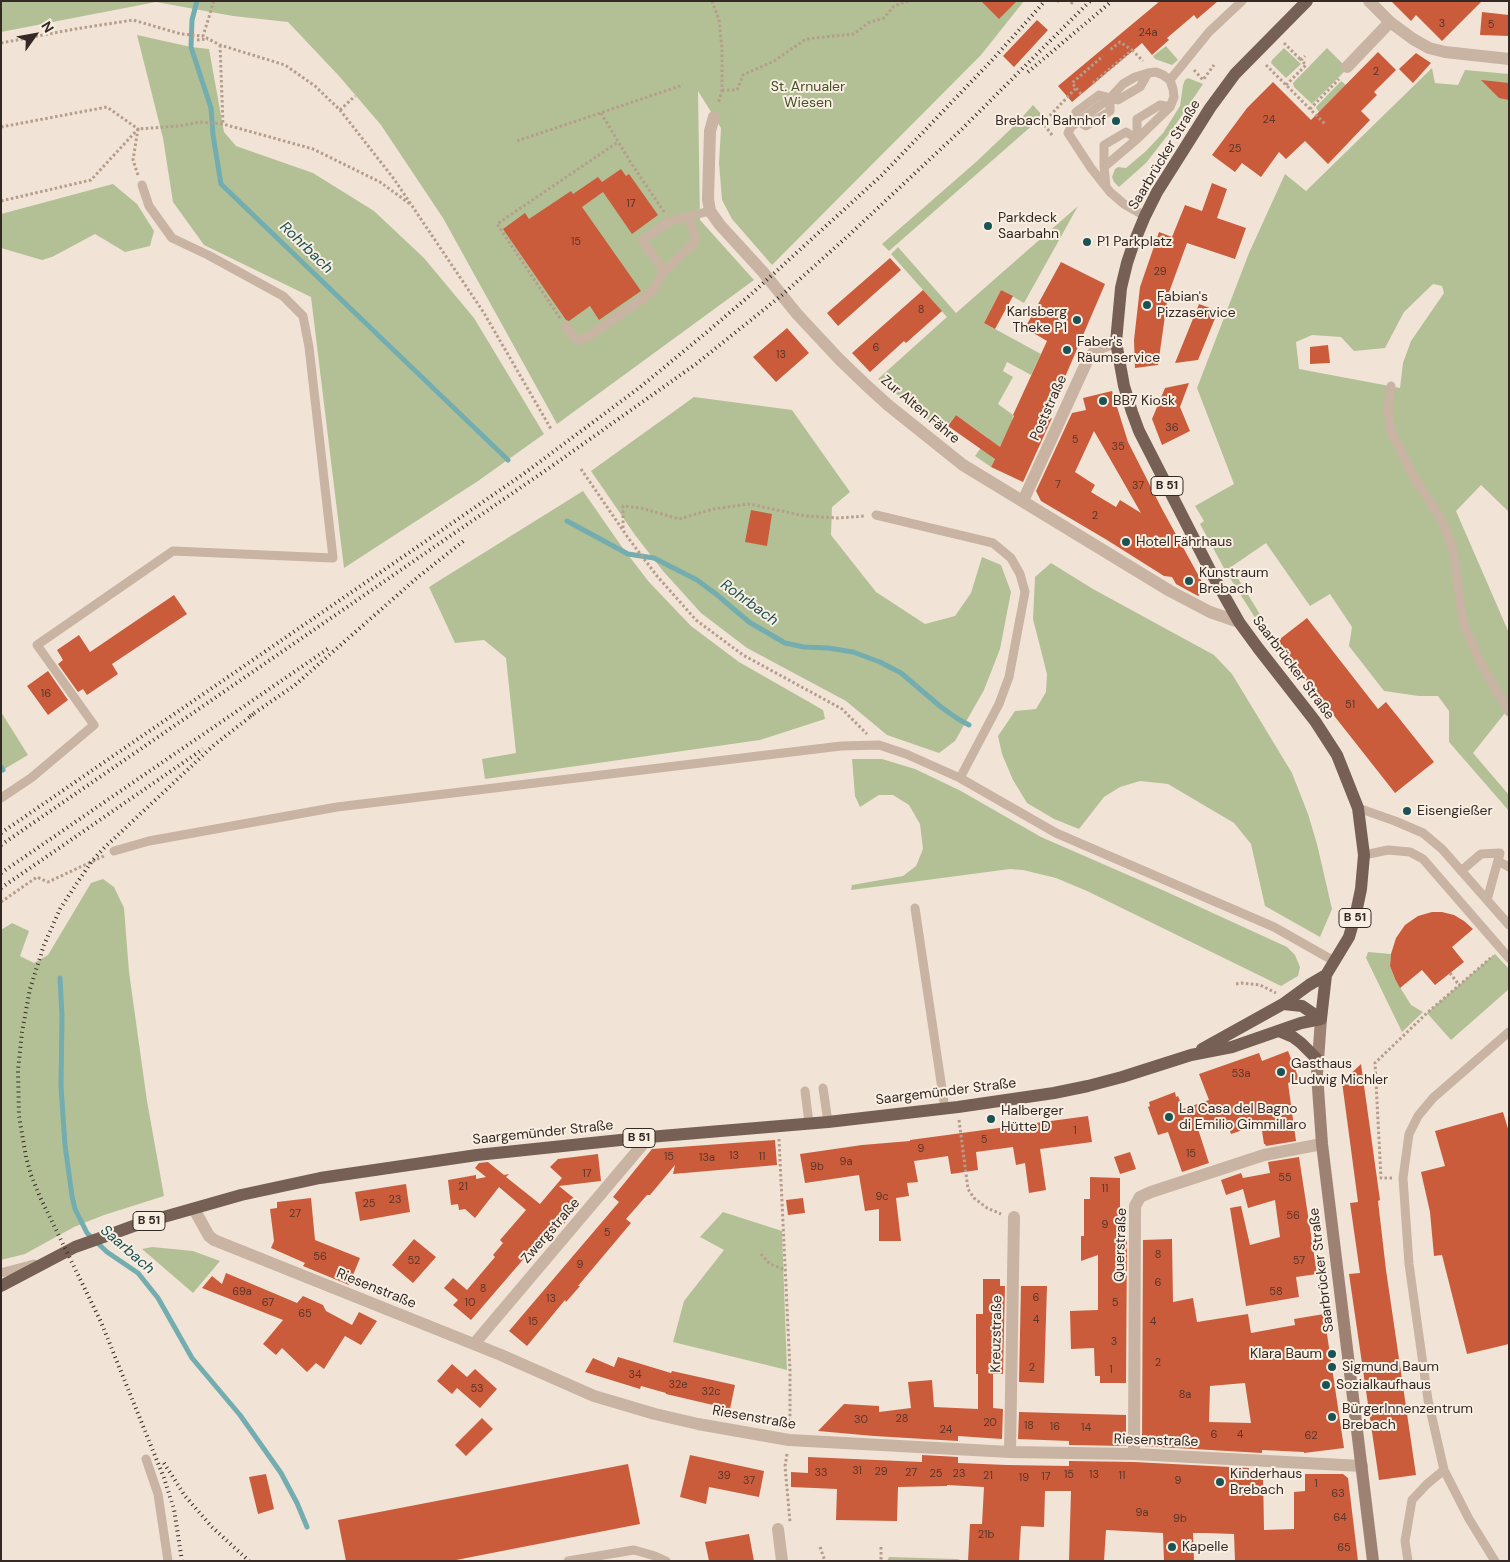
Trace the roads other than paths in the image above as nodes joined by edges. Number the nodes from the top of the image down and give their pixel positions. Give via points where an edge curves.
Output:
1 (1242, 1) edge
2 (1307, 1) edge
3 (1369, 1) edge
4 (1390, 22) junction
5 (1509, 59) edge
6 (1347, 67) road end
7 (1170, 80) junction
8 (1170, 106) junction
9 (714, 117) road end
10 (1137, 139) junction
11 (1104, 167) junction
12 (142, 186) road end
13 (1107, 188) junction
14 (710, 211) junction
15 (1145, 216) junction
16 (687, 217) junction
17 (664, 271) junction
18 (566, 326) road end
19 (1116, 342) junction
20 (1391, 386) dead end
21 (1023, 501) junction
22 (876, 515) road end
23 (1239, 622) junction
24 (1509, 712) edge
25 (960, 778) junction
26 (1, 798) edge
27 (1358, 808) junction
28 (114, 852) road end
29 (1364, 855) junction
30 (1498, 861) junction
31 (1509, 867) edge
32 (1461, 871) junction
33 (1486, 900) junction
34 (915, 908) dead end
35 (1509, 925) edge
36 (1509, 958) edge
37 (1334, 961) junction
38 (1326, 975) junction
39 (1279, 1000) junction
40 (1321, 1019) junction
41 (1279, 1031) junction
42 (1509, 1032) edge
43 (1191, 1055) junction
44 (1318, 1060) junction
45 (823, 1088) dead end
46 (805, 1091) dead end
47 (951, 1108) junction
48 (828, 1122) junction
49 (809, 1123) junction
50 (650, 1137) junction
51 (1322, 1144) junction
52 (194, 1208) junction
53 (1014, 1217) road end
54 (46, 1261) junction
55 (1, 1273) edge
56 (1, 1286) edge
57 (474, 1344) junction
58 (1010, 1452) junction
59 (1134, 1454) junction
60 (146, 1459) dead end
61 (1362, 1466) junction
62 (1444, 1470) junction
63 (778, 1529) dead end
64 (168, 1561) edge
65 (568, 1561) edge
66 (666, 1561) edge
67 (782, 1561) edge
68 (1373, 1561) edge
69 (1408, 1561) edge
70 (1495, 1561) edge

1 - 7 lane via 1209,32
2 - 15 main road, Saarbrücker Straße / B 51 via 1235,74 1178,156
3 - 4 street
4 - 5 street via 1429,48
4 - 6 street
7 - 8 lane via 1174,97
7 - 13 lane via 1156,72 1148,73 1140,87 1118,100 1110,98 1071,126 1068,133
8 - 10 lane
8 - 10 lane via 1160,105 1137,120
9 - 14 street via 710,131
10 - 11 lane
10 - 11 lane via 1126,132 1104,145
11 - 13 lane
12 - 26 lane via 149,206 172,238 283,296 303,316 333,558 173,551 37,645 94,725 31,778
13 - 15 lane via 1124,204
14 - 16 lane
14 - 21 street, Zur Alten Fähre via 797,314 888,405 963,465
15 - 19 main road, Saarbrücker Straße / B 51 via 1122,282
16 - 17 lane via 695,239
16 - 17 lane via 670,222 642,240
17 - 18 lane via 644,298 586,338 579,340
19 - 21 street, Poststraße via 1095,351 1088,359
19 - 23 main road, Saarbrücker Straße / B 51 via 1124,386 1139,431
20 - 24 lane via 1388,410 1391,431 1416,481 1442,520 1453,550 1463,622 1480,662
21 - 23 street, Zur Alten Fähre via 1195,605
22 - 25 lane via 993,543 1011,558 1020,574 1025,592 1009,677 999,704
23 - 27 main road, Saarbrücker Straße / B 51 via 1337,755
25 - 28 lane via 879,745 841,746 337,807 149,841
25 - 37 lane via 1056,834 1274,927
27 - 29 main road, Saarbrücker Straße / B 51
27 - 32 lane via 1423,833
29 - 36 lane via 1388,850 1410,852 1423,859
29 - 37 main road, Saarbrücker Straße / B 51 via 1356,913 1349,936
30 - 31 lane
30 - 32 lane via 1500,853 1481,854
30 - 33 lane
32 - 33 lane
33 - 35 lane
34 - 47 lane via 940,1068
37 - 38 main road, Saarbrücker Straße / B 51
38 - 39 main road, Saarbrücker Straße / B 51
38 - 40 main road, Saarbrücker Straße / B 51
39 - 40 main road via 1302,1006
39 - 43 main road, Saargemünder Straße / B 51
40 - 41 main road, B 51
40 - 44 main road, Saarbrücker Straße
41 - 43 main road, Saargemünder Straße / B 51 via 1232,1047
41 - 44 main road via 1293,1037
42 - 62 lane via 1432,1098 1408,1134 1403,1178 1410,1264 1427,1391
43 - 47 main road, Saargemünder Straße / B 51 via 1088,1086
44 - 51 main road, Saarbrücker Straße
45 - 48 lane
46 - 49 lane
47 - 48 main road, Saargemünder Straße / B 51
48 - 49 main road, Saargemünder Straße / B 51
49 - 50 main road, Saargemünder Straße / B 51
50 - 52 main road, Saargemünder Straße / B 51 via 477,1154 350,1172
50 - 57 street, Zwergstraße
51 - 59 street, Querstraße via 1264,1155 1140,1197 1135,1206
51 - 61 main road, Saarbrücker Straße
52 - 54 main road, Saargemünder Straße / B 51 via 81,1244
52 - 57 street, Riesenstraße via 208,1236 214,1240
53 - 58 street, Kreuzstraße
54 - 55 lane
54 - 56 main road, Saargemünder Straße / B 51
57 - 58 street, Riesenstraße via 594,1396 672,1418 789,1440
58 - 59 street, Riesenstraße
59 - 61 street, Riesenstraße
60 - 64 lane via 158,1494
61 - 68 main road, Saarbrücker Straße
62 - 69 lane via 1412,1500 1405,1541
62 - 70 lane
63 - 67 street
65 - 66 lane via 634,1550

